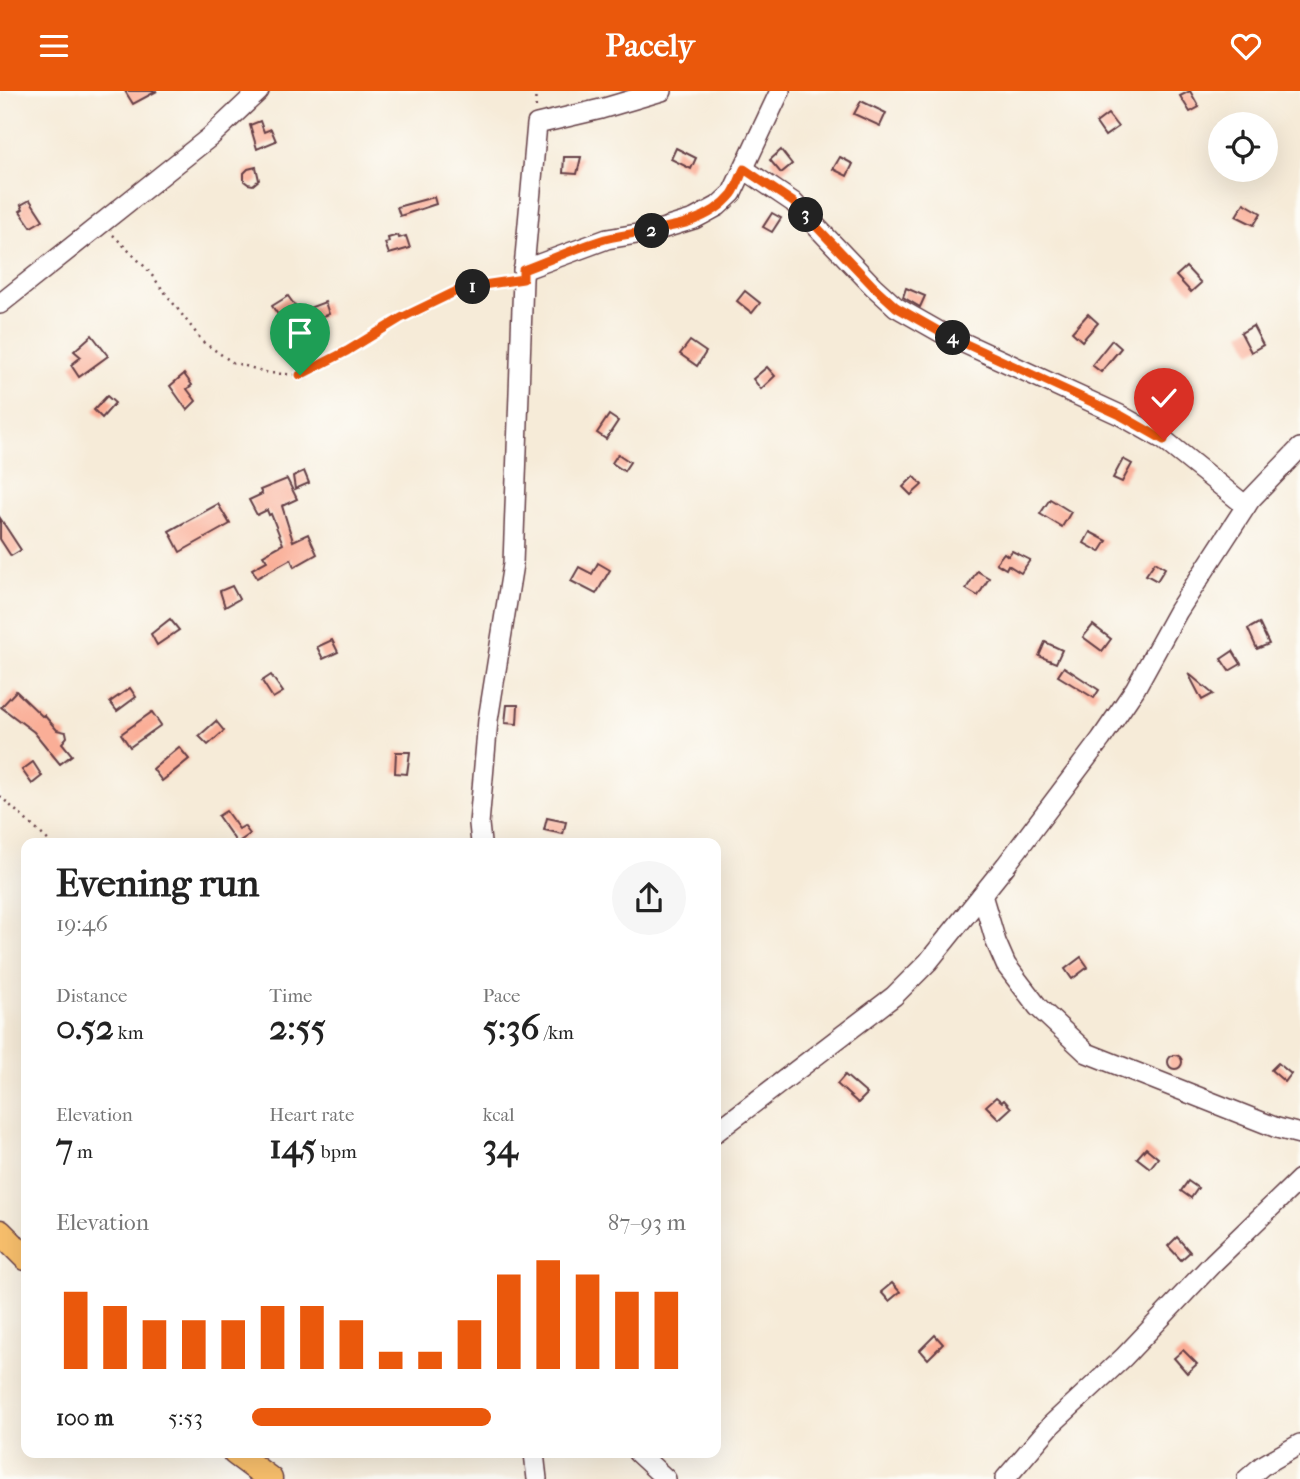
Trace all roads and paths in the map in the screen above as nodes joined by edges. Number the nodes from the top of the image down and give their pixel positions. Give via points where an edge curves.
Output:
1 (259, 91) edge
2 (662, 91) edge
3 (780, 91) edge
4 (744, 169) junction
5 (103, 224) junction
6 (523, 274) junction
7 (0, 304) edge
8 (1300, 448) edge
9 (1246, 506) junction
10 (0, 796) edge
11 (46, 838) edge
12 (481, 838) edge
13 (982, 895) junction
14 (721, 1128) edge
15 (1300, 1134) edge
16 (1300, 1179) edge
17 (0, 1231) edge
18 (21, 1253) edge
19 (1300, 1444) edge
20 (241, 1458) edge
21 (535, 1458) edge
22 (643, 1458) edge
23 (270, 1479) edge
24 (537, 1479) edge
25 (666, 1479) edge
26 (1005, 1479) edge
27 (1247, 1479) edge

1 - 5 street via 211,137
2 - 6 street via 537,124
3 - 4 street
4 - 6 street via 732,193 694,219 607,239
4 - 9 street via 793,202 896,307 1131,421 1164,440
5 - 6 path via 147,269 203,342 232,362 269,373 300,375 463,288
5 - 7 street
6 - 12 street via 513,563 488,720
8 - 9 street
9 - 13 street via 1178,611 1135,689
10 - 11 path
13 - 14 street via 894,996
13 - 15 street via 1006,965 1038,1007 1087,1053
16 - 26 street via 1052,1424
17 - 18 main road
19 - 27 street
20 - 23 main road
21 - 24 street
22 - 25 street

